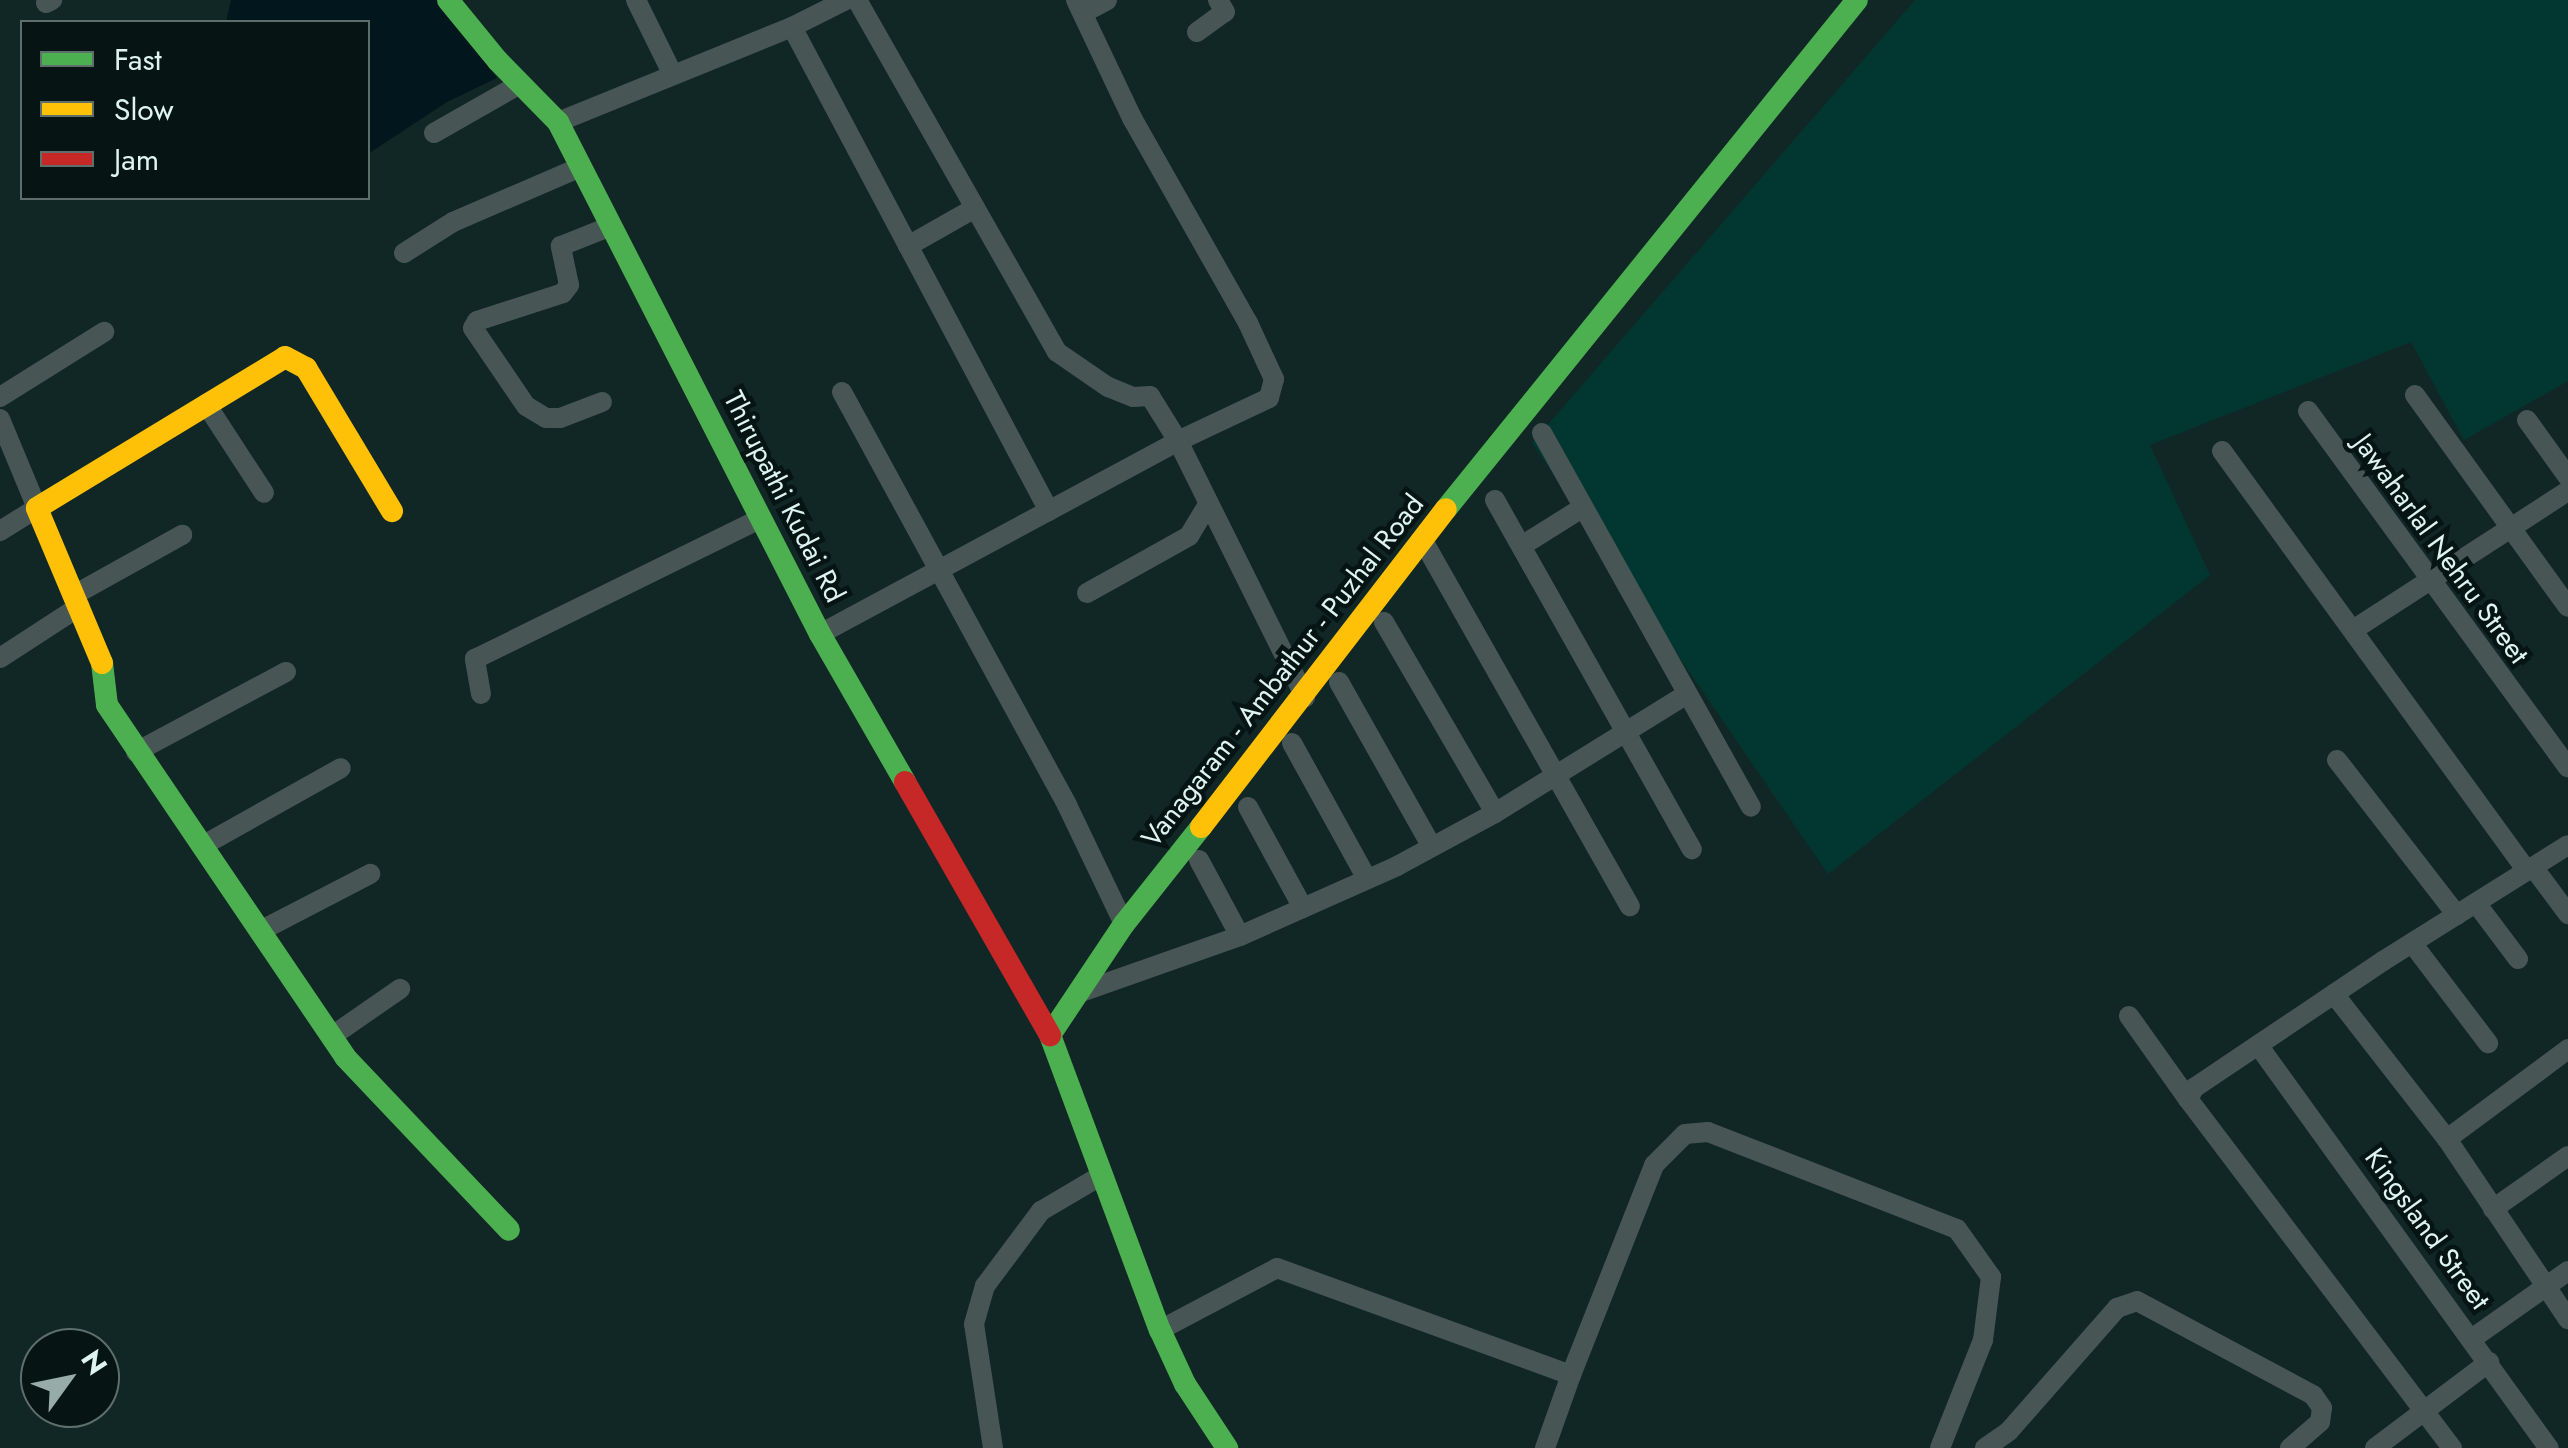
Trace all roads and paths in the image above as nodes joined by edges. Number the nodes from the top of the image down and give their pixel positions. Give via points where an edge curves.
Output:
1 (448, 0) edge
2 (636, 0) edge
3 (846, 0) edge
4 (857, 0) edge
5 (1108, 0) edge
6 (1218, 0) edge
7 (1856, 0) edge
8 (1080, 6) edge
9 (792, 27) junction
10 (1197, 32) dead end
11 (672, 73) junction
12 (520, 84) junction
13 (558, 122) junction
14 (434, 132) dead end
15 (582, 167) junction
16 (975, 208) junction
17 (611, 226) junction
18 (908, 246) junction
19 (404, 252) dead end
20 (104, 332) dead end
21 (842, 392) dead end
22 (0, 396) edge
23 (2415, 396) dead end
24 (602, 402) dead end
25 (206, 404) junction
26 (2308, 411) dead end
27 (0, 420) edge
28 (2527, 420) dead end
29 (1542, 433) dead end
30 (1178, 441) junction
31 (2222, 450) dead end
32 (2568, 477) edge
33 (2568, 491) edge
34 (264, 494) dead end
35 (1496, 500) dead end
36 (1208, 504) junction
37 (37, 508) junction
38 (1582, 508) junction
39 (392, 511) dead end
40 (1049, 511) junction
41 (761, 518) junction
42 (2512, 528) junction
43 (0, 532) edge
44 (182, 536) dead end
45 (1422, 539) junction
46 (1523, 545) junction
47 (940, 570) junction
48 (2431, 581) junction
49 (1086, 593) dead end
50 (77, 601) junction
51 (2568, 607) edge
52 (1384, 622) dead end
53 (2353, 630) junction
54 (820, 634) junction
55 (0, 658) edge
56 (286, 672) dead end
57 (1339, 682) dead end
58 (481, 694) dead end
59 (1687, 694) junction
60 (1306, 697) junction
61 (1627, 732) junction
62 (1292, 743) dead end
63 (136, 752) junction
64 (2337, 760) dead end
65 (2568, 766) edge
66 (341, 768) dead end
67 (1559, 775) junction
68 (1248, 807) dead end
69 (1751, 807) dead end
70 (1495, 813) junction
71 (2568, 845) edge
72 (202, 846) junction
73 (1432, 847) junction
74 (1692, 850) dead end
75 (1199, 860) dead end
76 (2530, 869) junction
77 (370, 874) dead end
78 (1367, 879) junction
79 (2476, 903) junction
80 (1630, 906) dead end
81 (1303, 908) junction
82 (2568, 914) edge
83 (2456, 915) junction
84 (1124, 924) junction
85 (262, 930) junction
86 (1240, 936) junction
87 (2412, 943) junction
88 (2518, 959) dead end
89 (400, 990) dead end
90 (1078, 993) junction
91 (2334, 994) junction
92 (2129, 1016) dead end
93 (1050, 1035) junction
94 (332, 1036) junction
95 (2488, 1042) dead end
96 (2258, 1045) junction
97 (2568, 1049) edge
98 (2188, 1099) junction
99 (2446, 1138) junction
100 (2568, 1156) edge
101 (1102, 1175) junction
102 (2494, 1209) junction
103 (509, 1230) dead end
104 (2568, 1271) edge
105 (2546, 1287) junction
106 (2568, 1319) edge
107 (1160, 1330) junction
108 (2473, 1338) junction
109 (2489, 1362) junction
110 (1571, 1375) junction
111 (2425, 1410) junction
112 (2008, 1431) junction
113 (993, 1448) edge
114 (1227, 1448) edge
115 (1545, 1448) edge
116 (1940, 1448) edge
117 (1985, 1448) edge
118 (2022, 1448) edge
119 (2290, 1448) edge
120 (2375, 1448) edge
121 (2452, 1448) edge
122 (2549, 1448) edge

1 - 12 street, Thirupathi Kudai Rd
2 - 11 street
3 - 9 street
4 - 16 street
5 - 8 street
6 - 10 street via 1225,12
7 - 45 street, Vanagaram - Ambathur - Puzhal Road
8 - 30 street via 1132,118 1274,379 1269,398
9 - 11 street
9 - 18 street
11 - 13 street
12 - 13 street, Thirupathi Kudai Rd
12 - 14 street
13 - 15 street, Thirupathi Kudai Rd
15 - 17 street, Thirupathi Kudai Rd
15 - 19 street via 454,222
16 - 18 street
16 - 30 street via 1057,352 1108,388 1132,398 1150,396
17 - 24 street via 560,246 569,285 563,293 477,321 473,328 526,406 546,418
17 - 41 street, Thirupathi Kudai Rd
18 - 40 street
20 - 22 street
21 - 47 street
23 - 42 street
25 - 34 street
25 - 37 street
25 - 39 street via 276,361 296,359
26 - 48 street, Jawaharlal Nehru Street
27 - 37 street
28 - 32 street
29 - 38 street
30 - 36 street
30 - 40 street
31 - 53 street
33 - 42 street
35 - 46 street
36 - 49 street via 1189,536
36 - 60 street
37 - 43 street
37 - 50 street
38 - 46 street
38 - 59 street
40 - 47 street
41 - 54 street, Thirupathi Kudai Rd
41 - 58 street via 475,659
42 - 48 street
42 - 51 street
44 - 50 street
45 - 60 street, Vanagaram - Ambathur - Puzhal Road
45 - 67 street
46 - 61 street
47 - 54 street
47 - 84 street
48 - 53 street
48 - 65 street, Jawaharlal Nehru Street
50 - 55 street
50 - 63 street via 102,657 107,706
52 - 70 street
53 - 76 street
54 - 93 street, Thirupathi Kudai Rd
56 - 63 street
57 - 73 street
59 - 61 street
59 - 69 street
60 - 84 street, Vanagaram - Ambathur - Puzhal Road
61 - 67 street
61 - 74 street
62 - 78 street
63 - 72 street
64 - 83 street
66 - 72 street
67 - 70 street
67 - 80 street
68 - 81 street
70 - 73 street
71 - 76 street
72 - 85 street
73 - 78 street
75 - 86 street
76 - 79 street
76 - 82 street
77 - 85 street
78 - 81 street
79 - 83 street
79 - 88 street
81 - 86 street
83 - 87 street
84 - 90 street, Vanagaram - Ambathur - Puzhal Road
85 - 94 street
86 - 90 street
87 - 91 street
87 - 95 street
89 - 94 street
90 - 93 street, Vanagaram - Ambathur - Puzhal Road
91 - 96 street
91 - 99 street
92 - 98 street
93 - 101 street
94 - 103 street
96 - 98 street via 2194,1088
96 - 108 street, Kingsland Street
97 - 99 street
98 - 111 street
99 - 102 street
100 - 102 street
101 - 107 street
101 - 113 street via 1040,1211 985,1286 974,1324
102 - 105 street
104 - 105 street
105 - 106 street
105 - 108 street
107 - 110 street via 1277,1268
107 - 114 street
108 - 109 street, Kingsland Street
109 - 111 street
109 - 122 street, Kingsland Street
110 - 115 street
110 - 116 street via 1654,1165 1685,1134 1708,1132 1956,1229 1991,1277 1983,1340
111 - 120 street
111 - 121 street
112 - 117 street
112 - 118 street
112 - 119 street via 2118,1308 2137,1301 2313,1395 2322,1408 2320,1422

